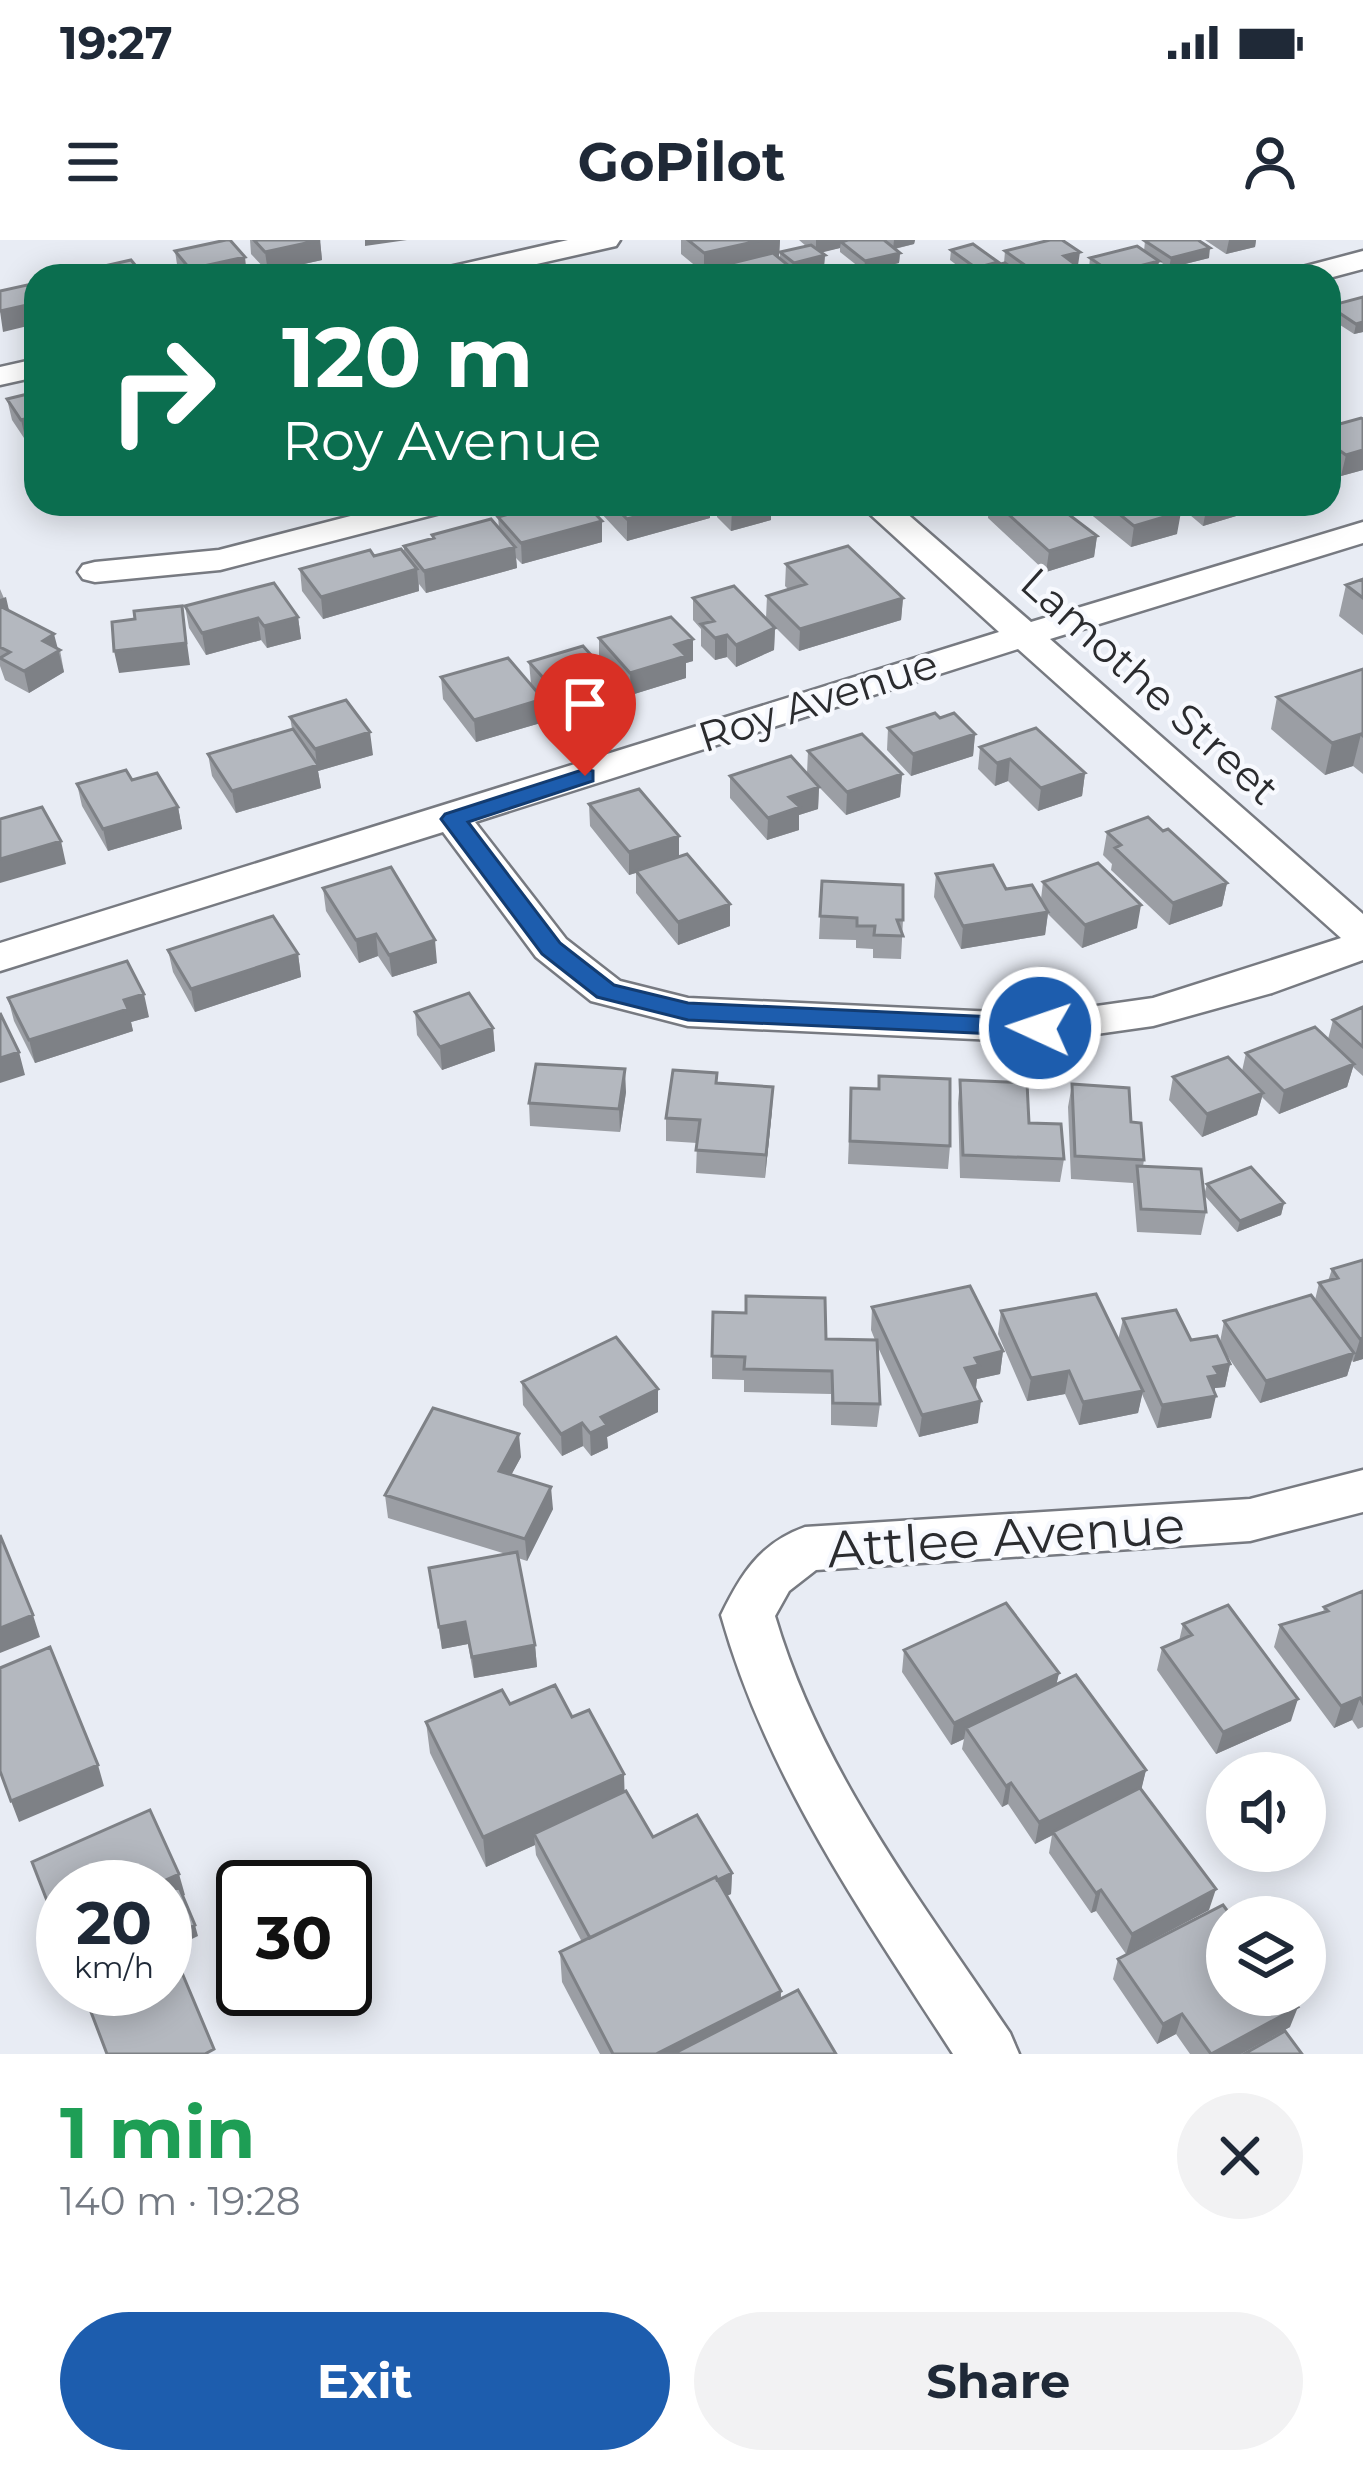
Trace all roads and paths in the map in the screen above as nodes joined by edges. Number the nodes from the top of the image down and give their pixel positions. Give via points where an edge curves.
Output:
1 (586, 242) edge
2 (495, 264) edge
3 (390, 516) edge
4 (890, 516) edge
5 (1363, 532) edge
6 (95, 572) dead end
7 (1024, 633) junction
8 (453, 819) junction
9 (1363, 936) edge
10 (1363, 945) edge
11 (0, 957) edge
12 (1363, 1491) edge
13 (988, 2054) edge

1 - 2 street
3 - 6 street via 220,560
4 - 7 street, Lamothe Street
5 - 7 street, Roy Avenue
7 - 8 street, Roy Avenue
7 - 9 street, Lamothe Street
8 - 10 street via 551,948 606,991 688,1012 1040,1028 1153,1012
8 - 11 street, Roy Avenue
12 - 13 street, Attlee Avenue via 1250,1520 805,1550 770,1575 748,1615 800,1760

